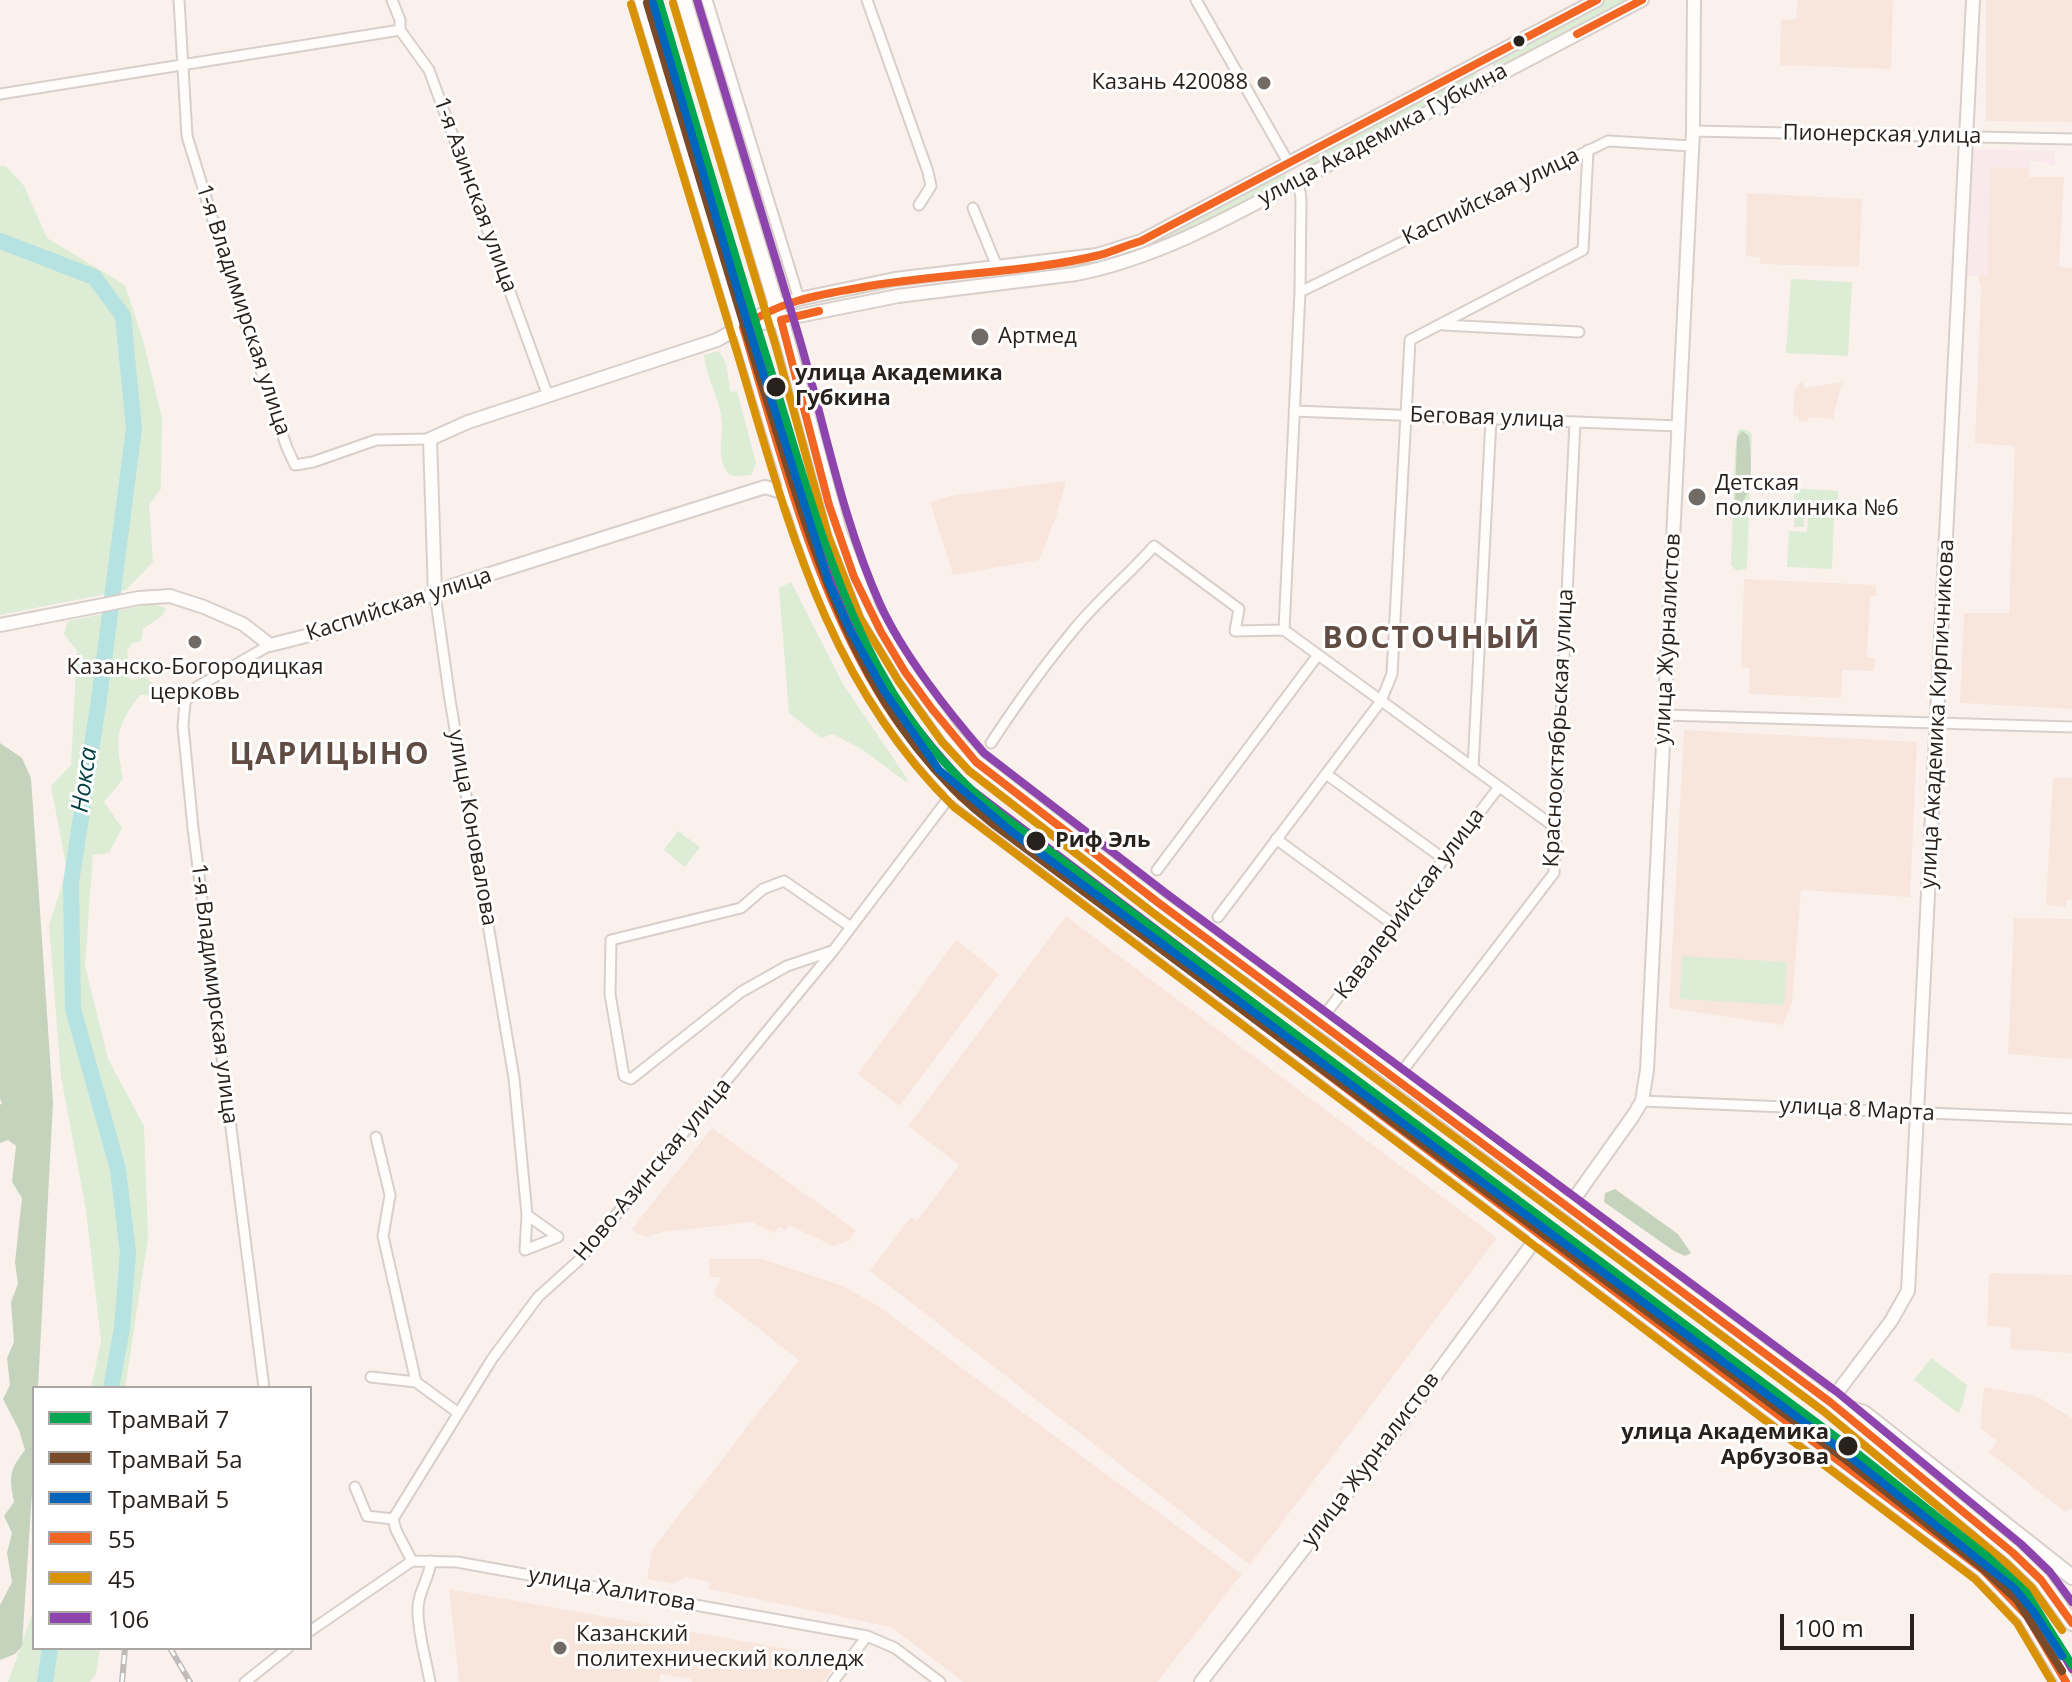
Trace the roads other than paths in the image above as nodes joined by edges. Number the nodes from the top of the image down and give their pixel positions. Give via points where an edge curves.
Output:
1 (179, 0) edge
2 (392, 0) edge
3 (642, 0) edge
4 (684, 0) edge
5 (707, 0) edge
6 (867, 0) edge
7 (1196, 0) edge
8 (1597, 0) edge
9 (1642, 0) edge
10 (1694, 0) edge
11 (1973, 0) edge
12 (400, 30) junction
13 (1480, 63) junction
14 (182, 65) junction
15 (1488, 80) junction
16 (0, 94) edge
17 (1693, 131) junction
18 (1965, 136) junction
19 (2072, 139) edge
20 (1692, 146) junction
21 (1588, 150) junction
22 (1288, 162) junction
23 (1298, 181) junction
24 (919, 205) dead end
25 (973, 208) dead end
26 (998, 269) junction
27 (1300, 292) junction
28 (799, 299) junction
29 (779, 313) junction
30 (1440, 324) junction
31 (743, 327) junction
32 (1579, 332) dead end
33 (548, 396) junction
34 (1294, 411) junction
35 (1406, 415) junction
36 (1491, 419) junction
37 (1575, 422) junction
38 (1679, 426) junction
39 (430, 439) junction
40 (796, 505) junction
41 (435, 594) junction
42 (0, 625) edge
43 (1284, 630) junction
44 (270, 645) junction
45 (1318, 655) junction
46 (1381, 701) junction
47 (1664, 715) junction
48 (1938, 725) junction
49 (2072, 727) edge
50 (991, 743) dead end
51 (1473, 768) junction
52 (1326, 774) junction
53 (1499, 787) junction
54 (954, 791) junction
55 (1556, 828) junction
56 (1276, 839) junction
57 (1444, 859) junction
58 (1157, 870) dead end
59 (1218, 917) dead end
60 (1394, 925) junction
61 (851, 927) junction
62 (833, 951) junction
63 (1320, 1021) junction
64 (1397, 1078) junction
65 (1642, 1101) junction
66 (1918, 1112) junction
67 (2072, 1119) edge
68 (376, 1137) dead end
69 (1569, 1206) junction
70 (527, 1215) dead end
71 (1538, 1236) junction
72 (371, 1377) dead end
73 (416, 1382) junction
74 (264, 1386) edge
75 (1830, 1402) junction
76 (457, 1412) junction
77 (355, 1487) dead end
78 (393, 1519) junction
79 (412, 1561) junction
80 (431, 1561) junction
81 (2072, 1577) edge
82 (2072, 1623) edge
83 (312, 1630) edge
84 (867, 1636) junction
85 (285, 1650) edge
86 (2065, 1679) dead end
87 (245, 1682) edge
88 (430, 1682) edge
89 (833, 1682) edge
90 (940, 1682) edge
91 (1201, 1682) edge

1 - 14 street
2 - 12 street, 1-я Азинская улица
3 - 31 main road
4 - 29 main road
5 - 28 street
6 - 24 street via 928,172 931,186
7 - 22 street
8 - 13 street, улица Академика Губкина
9 - 15 street, улица Академика Губкина
10 - 17 street, улица Журналистов
11 - 18 street, улица Академика Кирпичникова
12 - 14 street
12 - 33 street, 1-я Азинская улица via 429,70
13 - 15 street
13 - 22 street, улица Академика Губкина
14 - 16 street
14 - 39 street, 1-я Владимирская улица via 187,136 295,465 376,440
15 - 23 street, улица Академика Губкина
17 - 18 street, Пионерская улица
17 - 20 street, улица Журналистов
18 - 19 street, Пионерская улица
18 - 48 street, улица Академика Кирпичникова
20 - 21 street, Каспийская улица via 1608,141
20 - 38 street, улица Журналистов
21 - 27 street, Каспийская улица
21 - 30 street via 1583,250
22 - 23 street
22 - 26 street, улица Академика Губкина via 1141,241 1097,255
23 - 27 street
23 - 29 street, улица Академика Губкина via 1148,255 1104,269
25 - 26 street
26 - 28 street, улица Академика Губкина via 895,279
27 - 34 street
28 - 29 street, улица Академика Губкина
29 - 31 street, улица Академика Губкина
29 - 63 main road via 839,532 870,612 951,734 976,762 1040,812
30 - 32 street
30 - 35 street via 1410,340
31 - 33 street, улица Академика Губкина
31 - 40 main road
33 - 39 street, улица Академика Губкина
34 - 35 street, Беговая улица
34 - 43 street
35 - 36 street, Беговая улица
35 - 46 street via 1392,674
36 - 37 street, Беговая улица
36 - 51 street
37 - 38 street, Беговая улица
37 - 55 street, Краснооктябрьская улица
38 - 47 street, улица Журналистов
39 - 41 street, улица Коновалова
40 - 41 street, Каспийская улица via 782,492 765,487
40 - 54 main road via 845,636 918,750
41 - 44 street, Каспийская улица
41 - 70 street, улица Коновалова via 514,1078
42 - 44 street via 170,596 243,624
43 - 45 street
43 - 50 street via 1235,631 1239,609 1154,546 1072,631
44 - 74 street, 1-я Владимирская улица via 197,687 185,702 183,726
45 - 46 street
45 - 58 street
46 - 51 street
46 - 52 street
47 - 48 street
47 - 65 street, улица Журналистов
48 - 49 street
48 - 66 street, улица Академика Кирпичникова
51 - 53 street
52 - 56 street
52 - 57 street
53 - 55 street
53 - 57 street, Кавалерийская улица
54 - 61 street, Ново-Азинская улица
54 - 71 main road
55 - 64 street, Краснооктябрьская улица via 1554,873
56 - 59 street
56 - 60 street
57 - 60 street, Кавалерийская улица
60 - 63 street, Кавалерийская улица
61 - 62 street, Ново-Азинская улица
61 - 62 street via 784,881 763,889 741,908 611,940 610,994 624,1076 631,1079 741,992 787,966
62 - 76 street, Ново-Азинская улица via 579,1260 538,1297
63 - 64 main road
64 - 69 main road
65 - 66 street, улица 8 Марта
65 - 69 street, улица Журналистов
66 - 67 street, улица 8 Марта
66 - 75 street, улица Академика Кирпичникова via 1908,1291
68 - 73 street via 390,1195 383,1236
69 - 75 main road
71 - 86 main road via 1983,1570 2027,1616
71 - 91 street, улица Журналистов
72 - 73 street
73 - 76 street
75 - 81 main road via 1864,1413
75 - 82 main road via 2013,1553 2041,1580
76 - 78 street, Ново-Азинская улица
77 - 78 street via 367,1516
78 - 79 street
79 - 80 street, улица Халитова
79 - 83 street
80 - 84 street, улица Халитова
80 - 88 street via 418,1611
84 - 89 street
84 - 90 street, улица Халитова via 895,1648
85 - 87 street

